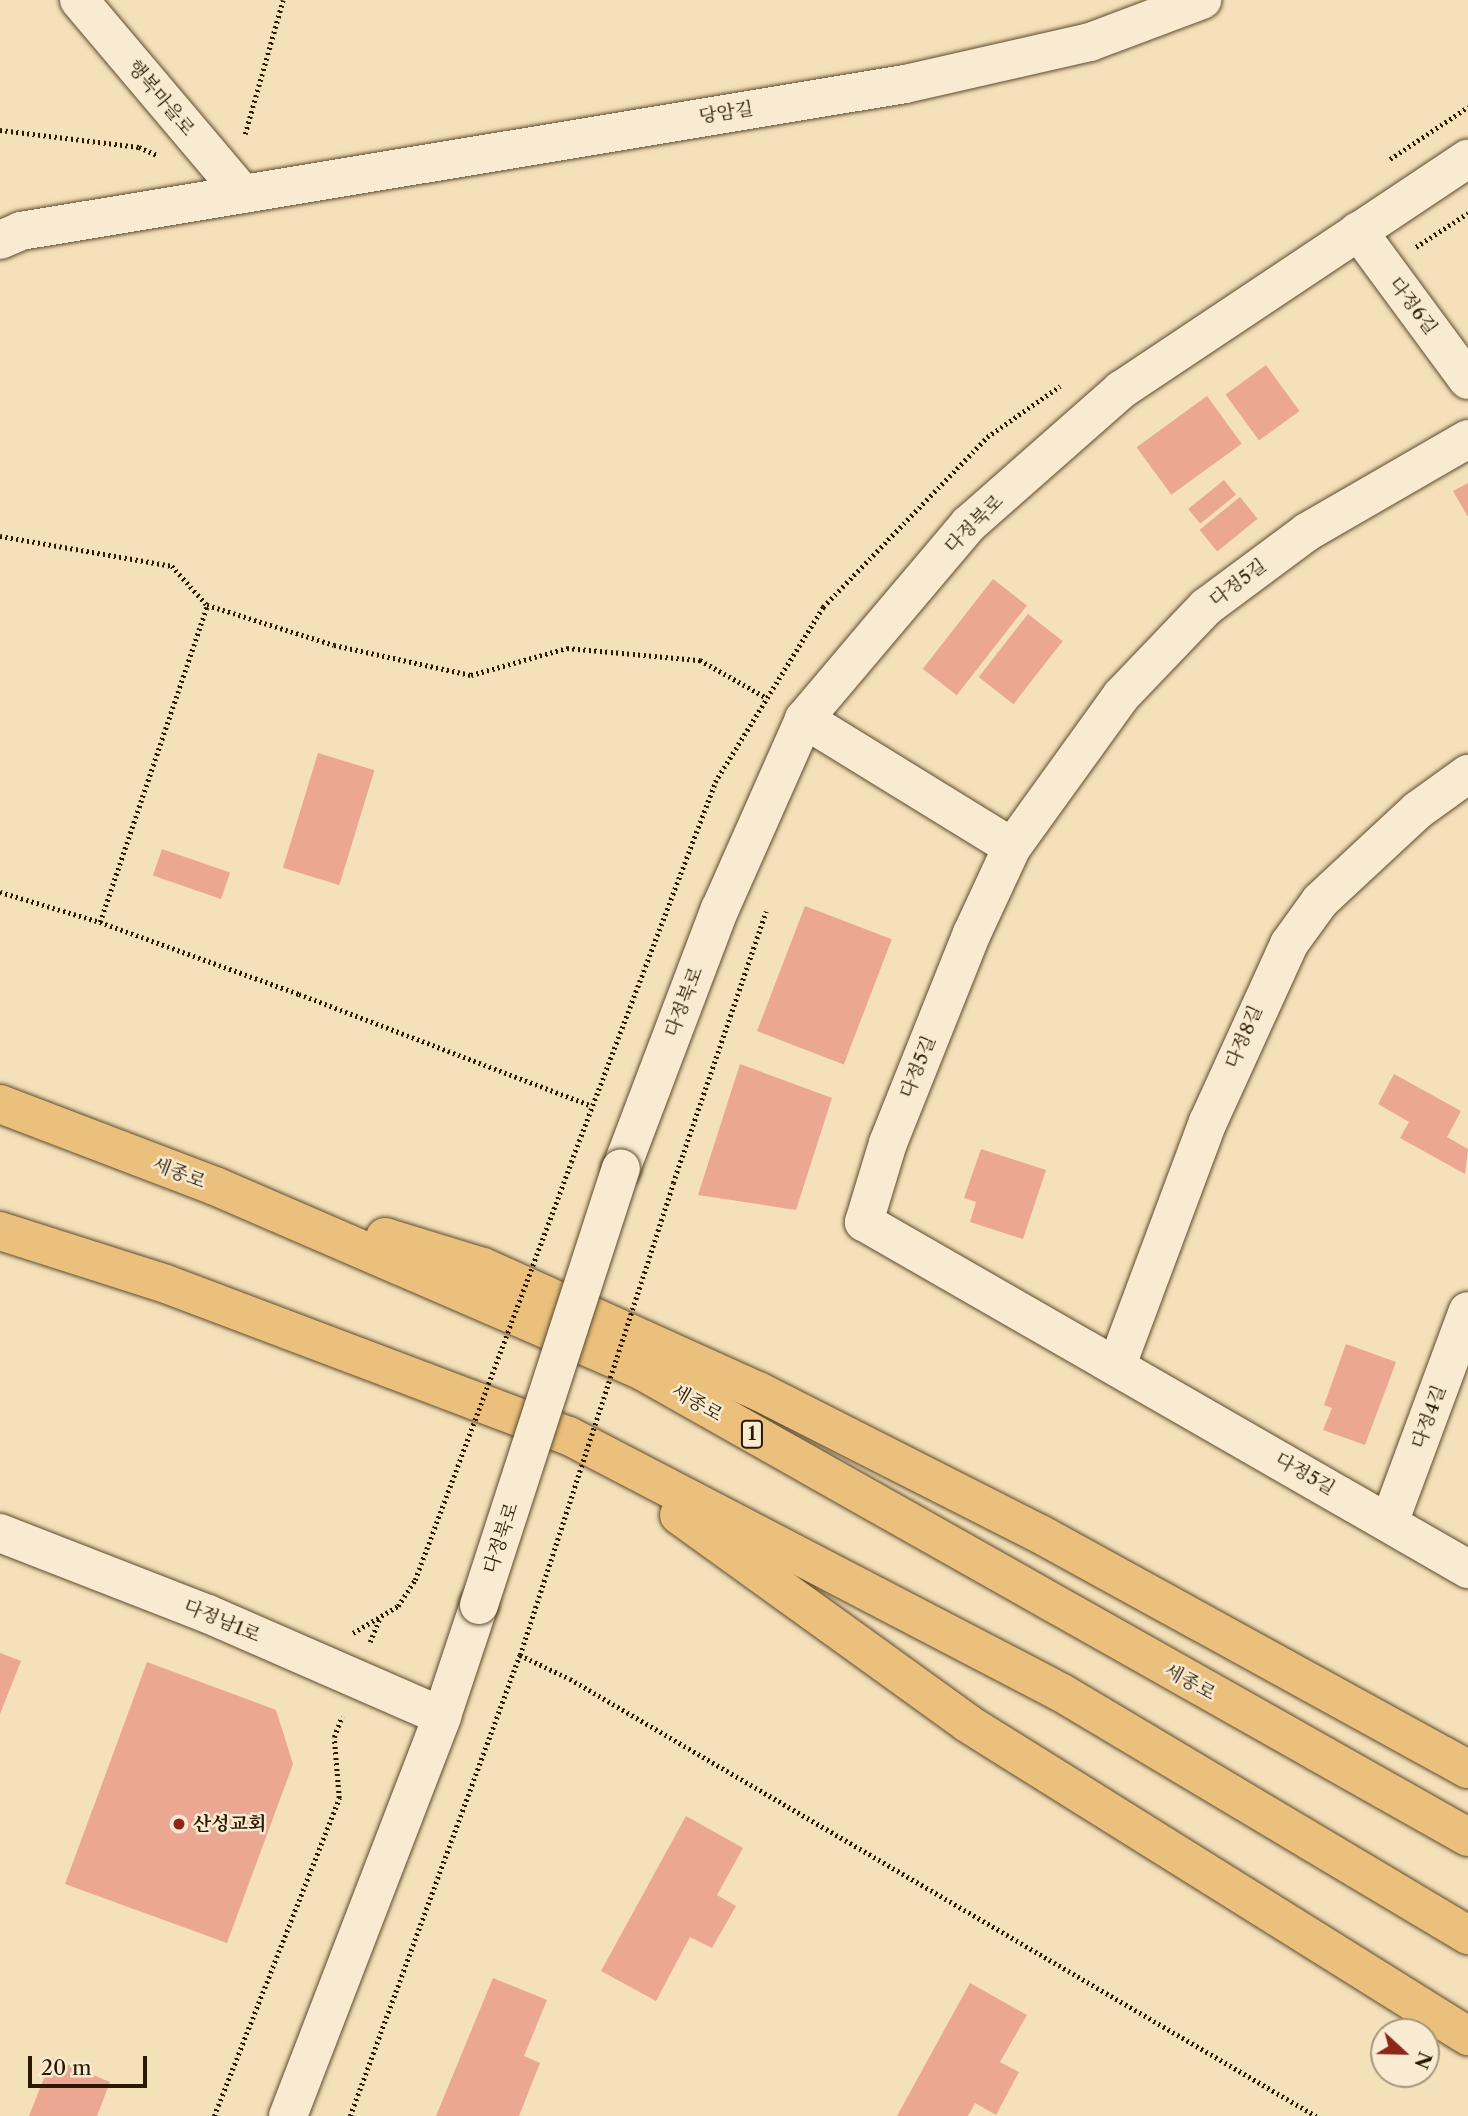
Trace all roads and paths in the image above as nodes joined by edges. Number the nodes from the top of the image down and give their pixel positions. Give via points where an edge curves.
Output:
1 (79, 0) edge
2 (283, 0) edge
3 (1202, 0) edge
4 (0, 130) edge
5 (162, 157) dead end
6 (1468, 159) edge
7 (243, 194) junction
8 (1468, 213) edge
9 (1358, 231) junction
10 (0, 240) edge
11 (1384, 267) junction
12 (1468, 380) edge
13 (1468, 439) edge
14 (0, 536) edge
15 (207, 605) junction
16 (804, 719) junction
17 (1468, 774) edge
18 (1012, 847) junction
19 (0, 892) edge
20 (767, 908) dead end
21 (100, 922) junction
22 (0, 1104) edge
23 (589, 1105) dead end
24 (571, 1162) dead end
25 (215, 1186) junction
26 (0, 1231) edge
27 (1468, 1311) edge
28 (1117, 1365) junction
29 (569, 1436) junction
30 (1390, 1523) junction
31 (0, 1533) edge
32 (1468, 1569) edge
33 (415, 1580) dead end
34 (520, 1655) junction
35 (442, 1716) junction
36 (334, 1737) dead end
37 (1468, 1769) edge
38 (1468, 1837) edge
39 (1468, 1935) edge
40 (1468, 2036) edge
41 (214, 2116) edge
42 (288, 2116) edge
43 (350, 2116) edge
44 (1316, 2116) edge

1 - 7 street, 행복마을로
2 - 7 path via 244,138
3 - 7 street, 당암길 via 1090,42 905,84
4 - 5 path via 138,147
6 - 9 street, 다정북로
7 - 10 street, 당암길 via 22,231
8 - 11 path
9 - 11 street, 다정6길
9 - 16 street, 다정북로 via 1121,390 1080,426 970,524
11 - 12 street, 다정6길
13 - 18 street, 다정5길 via 1307,532 1206,607 1122,696
14 - 15 path via 172,566
15 - 16 path via 334,645 471,675 566,648 700,660
15 - 21 path
16 - 18 street
16 - 35 street, 다정북로, bridge via 720,909 621,1169
17 - 28 street, 다정8길 via 1418,810 1320,901 1289,944 1208,1122
18 - 28 street, 다정5길 via 972,933 888,1143 864,1222
19 - 21 path
20 - 34 path, bridge
21 - 23 path
22 - 25 highway, 세종로 / 1
24 - 33 path, bridge
25 - 37 highway via 483,1267 758,1391 1040,1534
25 - 38 highway, 세종로 / 1 via 644,1373
26 - 29 highway via 166,1284
27 - 30 street, 다정4길
28 - 30 street, 다정5길
29 - 39 highway via 1062,1693
29 - 40 highway via 967,1723
30 - 32 street, 다정5길
31 - 35 street, 다정남1로 via 208,1614
34 - 43 path
34 - 44 path via 570,1679
35 - 42 street, 다정북로
36 - 41 path via 339,1798

